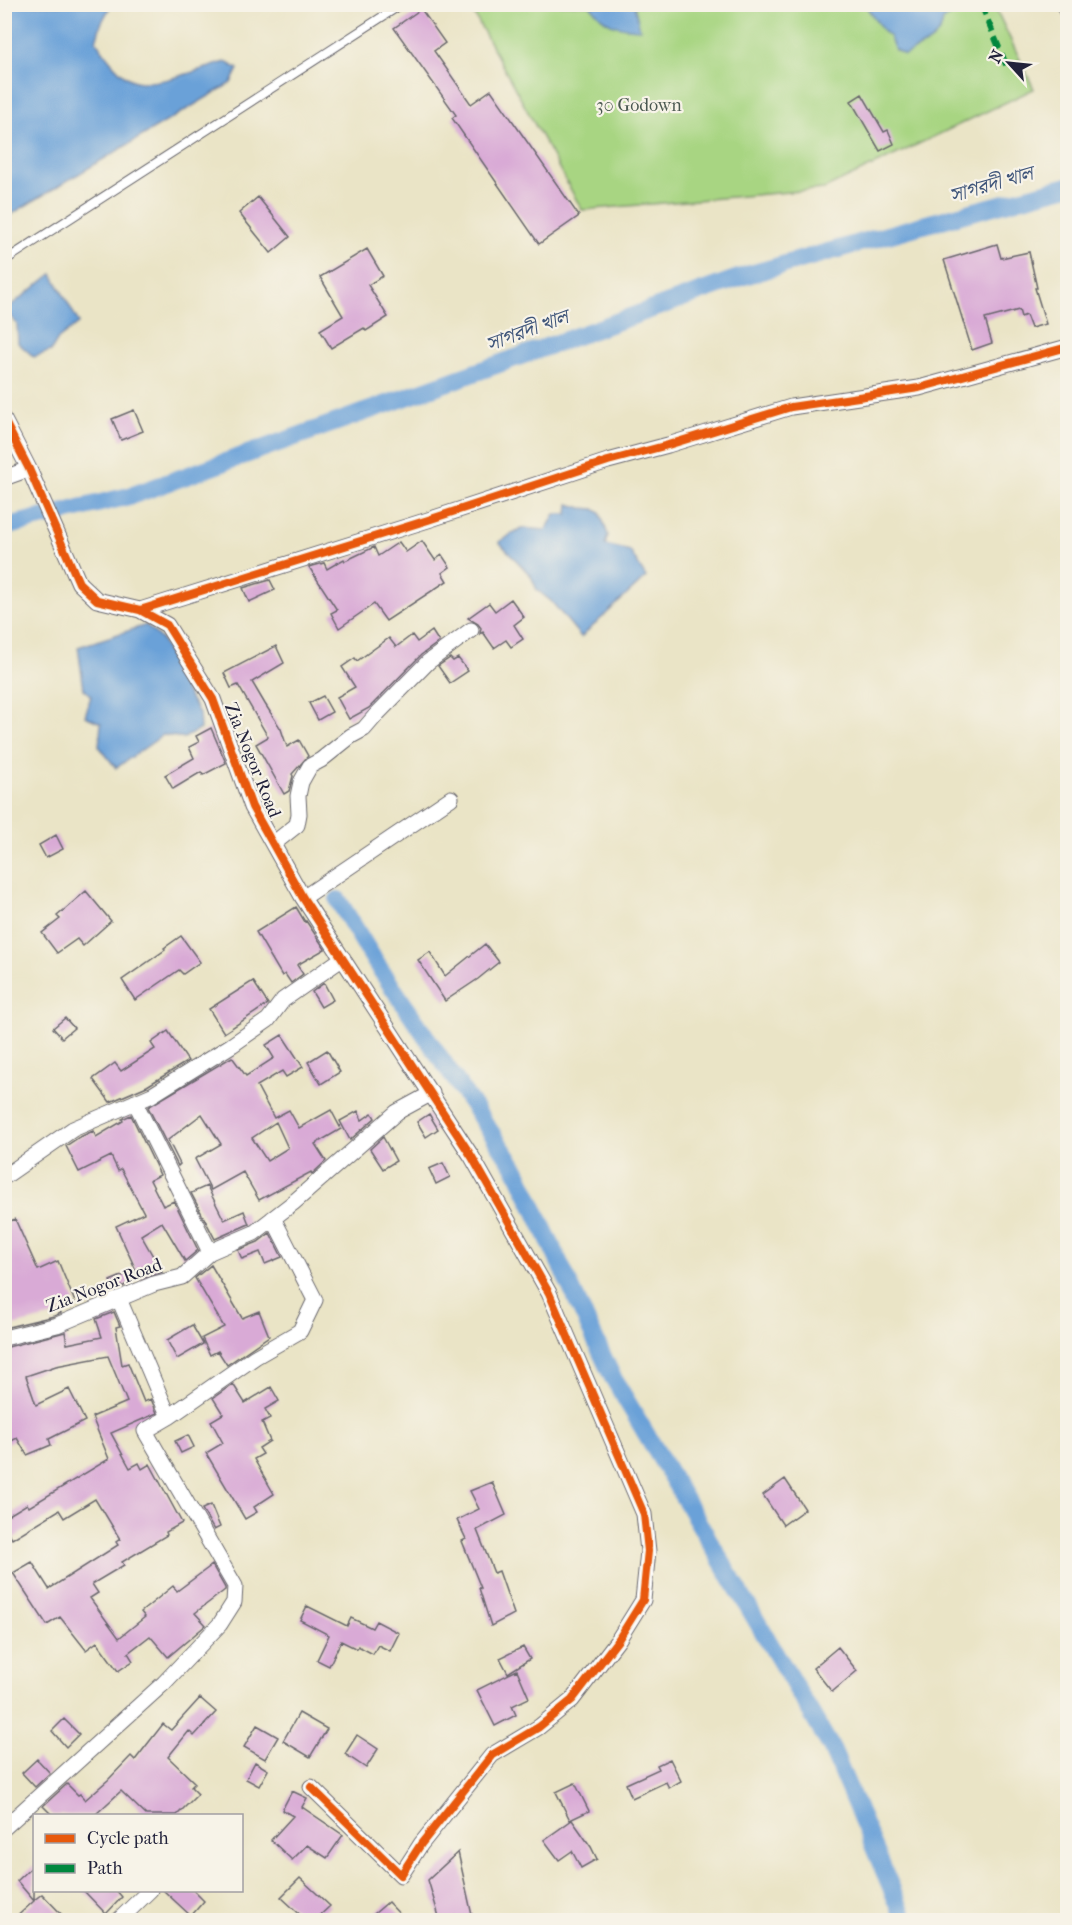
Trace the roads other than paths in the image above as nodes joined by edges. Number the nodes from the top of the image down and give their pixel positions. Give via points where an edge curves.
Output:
1 (402, 4) edge
2 (1063, 4) edge
3 (1068, 14) edge
4 (4, 261) edge
5 (1064, 348) dead end
6 (4, 420) edge
7 (32, 475) junction
8 (4, 478) edge
9 (140, 610) junction
10 (471, 630) dead end
11 (451, 798) dead end
12 (273, 844) junction
13 (303, 898) junction
14 (343, 958) junction
15 (432, 1094) junction
16 (135, 1102) junction
17 (4, 1177) edge
18 (273, 1218) junction
19 (210, 1252) junction
20 (119, 1299) junction
21 (4, 1338) edge
22 (169, 1417) junction
23 (311, 1787) dead end
24 (5, 1827) edge
25 (148, 1892) edge
26 (119, 1920) edge

1 - 4 lane
2 - 3 street
5 - 9 street via 919,388 791,407
6 - 7 street, Zia Nogor Road
7 - 8 street
7 - 9 street, Zia Nogor Road via 79,583 97,600
9 - 12 street, Zia Nogor Road via 166,625 213,699 252,807
10 - 12 street via 428,662 364,729 310,766 301,782 297,825
11 - 13 street
12 - 13 street, Zia Nogor Road
13 - 14 street, Zia Nogor Road
14 - 15 street, Zia Nogor Road
14 - 16 street via 283,1000 268,1020
15 - 18 street, Zia Nogor Road via 397,1112
15 - 23 street, Zia Nogor Road via 549,1293 644,1515 648,1551 643,1600 572,1700 539,1727 492,1755 401,1875
16 - 17 street via 73,1130
16 - 19 street
18 - 19 street, Zia Nogor Road via 254,1233
18 - 22 street via 315,1299 300,1331
19 - 20 street, Zia Nogor Road via 182,1277
20 - 21 street, Zia Nogor Road via 57,1325
20 - 22 street
22 - 24 street via 144,1431 235,1586 234,1602 220,1624 164,1683
25 - 26 street

